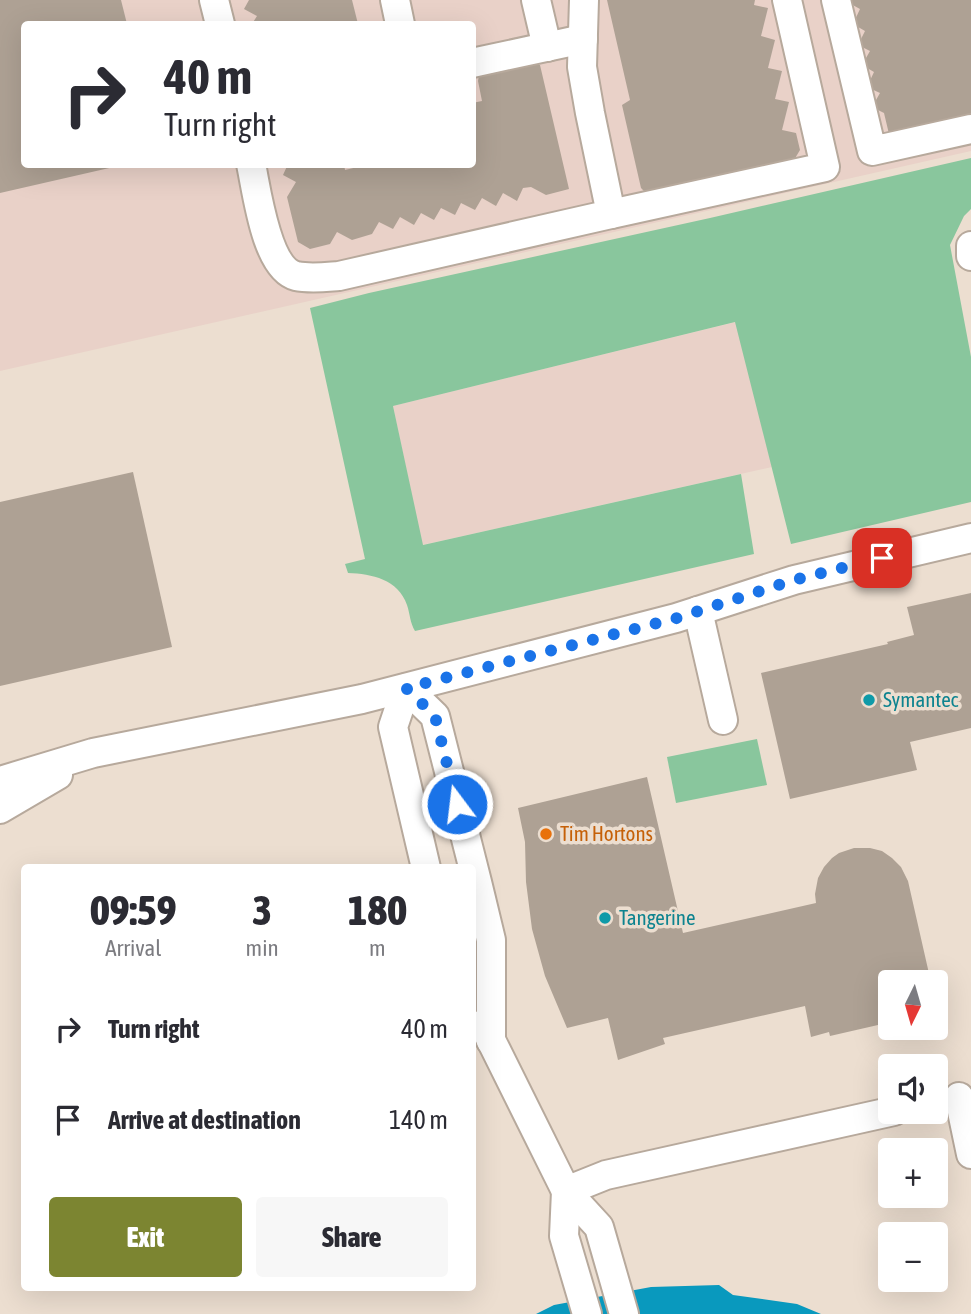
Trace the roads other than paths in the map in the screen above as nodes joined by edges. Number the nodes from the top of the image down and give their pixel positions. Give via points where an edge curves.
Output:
1 (214, 0) edge
2 (395, 0) edge
3 (536, 0) edge
4 (584, 0) edge
5 (787, 0) edge
6 (836, 0) edge
7 (219, 21) edge
8 (399, 21) edge
9 (583, 39) junction
10 (547, 47) junction
11 (476, 62) edge
12 (971, 129) edge
13 (252, 168) edge
14 (611, 214) junction
15 (971, 246) edge
16 (971, 256) edge
17 (971, 538) edge
18 (698, 611) junction
19 (406, 688) junction
20 (723, 720) dead end
21 (93, 753) junction
22 (0, 781) edge
23 (0, 809) edge
24 (425, 864) edge
25 (472, 864) edge
26 (476, 878) edge
27 (476, 1010) edge
28 (491, 1041) junction
29 (955, 1097) edge
30 (878, 1115) edge
31 (971, 1154) edge
32 (566, 1191) junction
33 (587, 1314) edge
34 (624, 1314) edge

1 - 7 street
2 - 8 street
3 - 10 street
4 - 9 street
5 - 14 street via 825,167
6 - 12 street via 872,150
9 - 10 street
9 - 14 street via 582,67
10 - 11 street
13 - 14 street via 268,239 280,266 294,275 339,276
15 - 16 street
17 - 18 street via 794,580
18 - 19 street
18 - 20 street
19 - 21 street
19 - 24 street via 393,727
19 - 25 street via 435,716
21 - 22 street
21 - 23 street
26 - 28 street via 491,940
27 - 28 street
28 - 32 street
29 - 31 street
30 - 32 street via 606,1175
32 - 33 street via 564,1236
32 - 34 street via 599,1227

